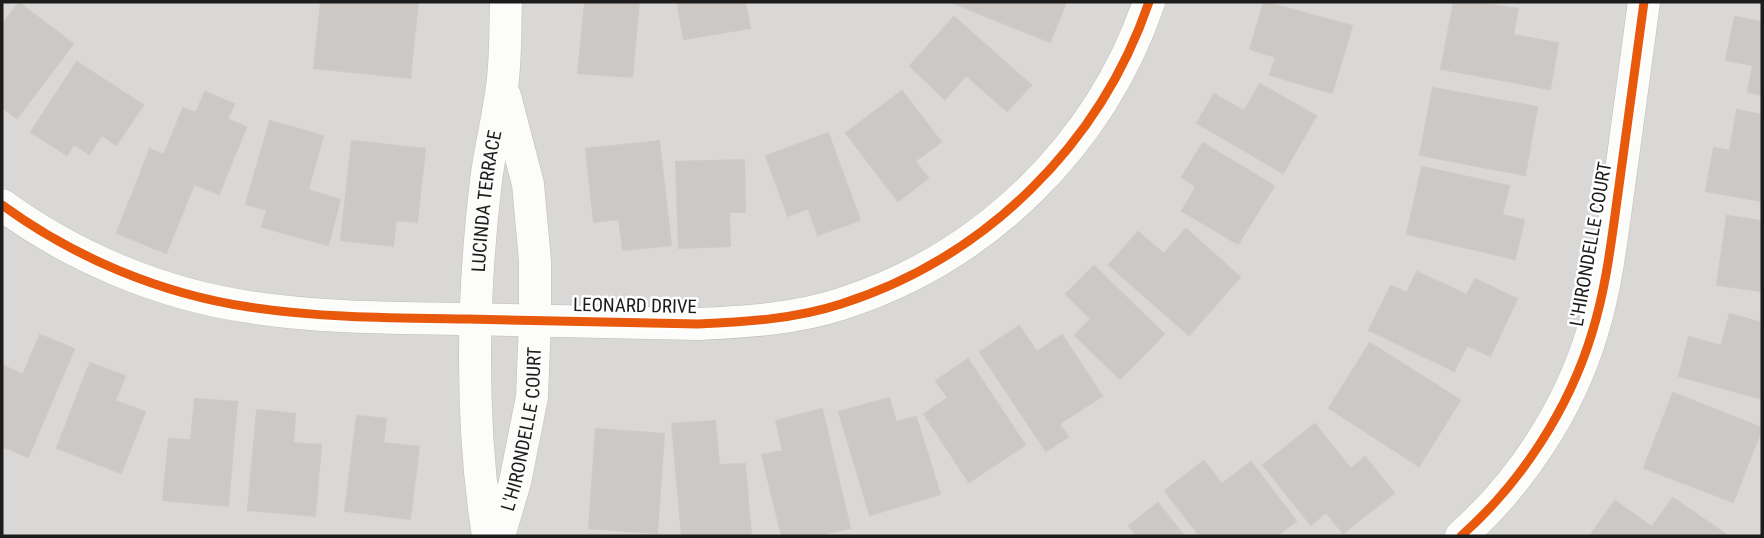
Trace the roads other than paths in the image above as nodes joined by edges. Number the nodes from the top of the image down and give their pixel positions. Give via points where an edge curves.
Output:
1 (506, 2) edge
2 (1149, 2) edge
3 (1644, 2) edge
4 (502, 85) junction
5 (2, 205) edge
6 (477, 319) junction
7 (535, 321) junction
8 (488, 536) edge
9 (499, 536) edge
10 (1461, 536) edge

1 - 4 street, LUCINDA TERRACE
2 - 7 street, LEONARD DRIVE via 1113,85 1077,138 1000,218 931,266 839,305 744,322
3 - 10 street, L'HIRONDELLE COURT via 1612,241 1592,334 1568,393 1536,449 1488,511
4 - 6 street, LUCINDA TERRACE via 486,180
4 - 7 street, LUCINDA TERRACE via 528,184
5 - 6 street, LEONARD DRIVE via 84,254 146,281 196,296 297,313
6 - 7 street, LEONARD DRIVE
6 - 8 street, L'HIRONDELLE COURT via 479,481
7 - 9 street, L'HIRONDELLE COURT via 532,397

